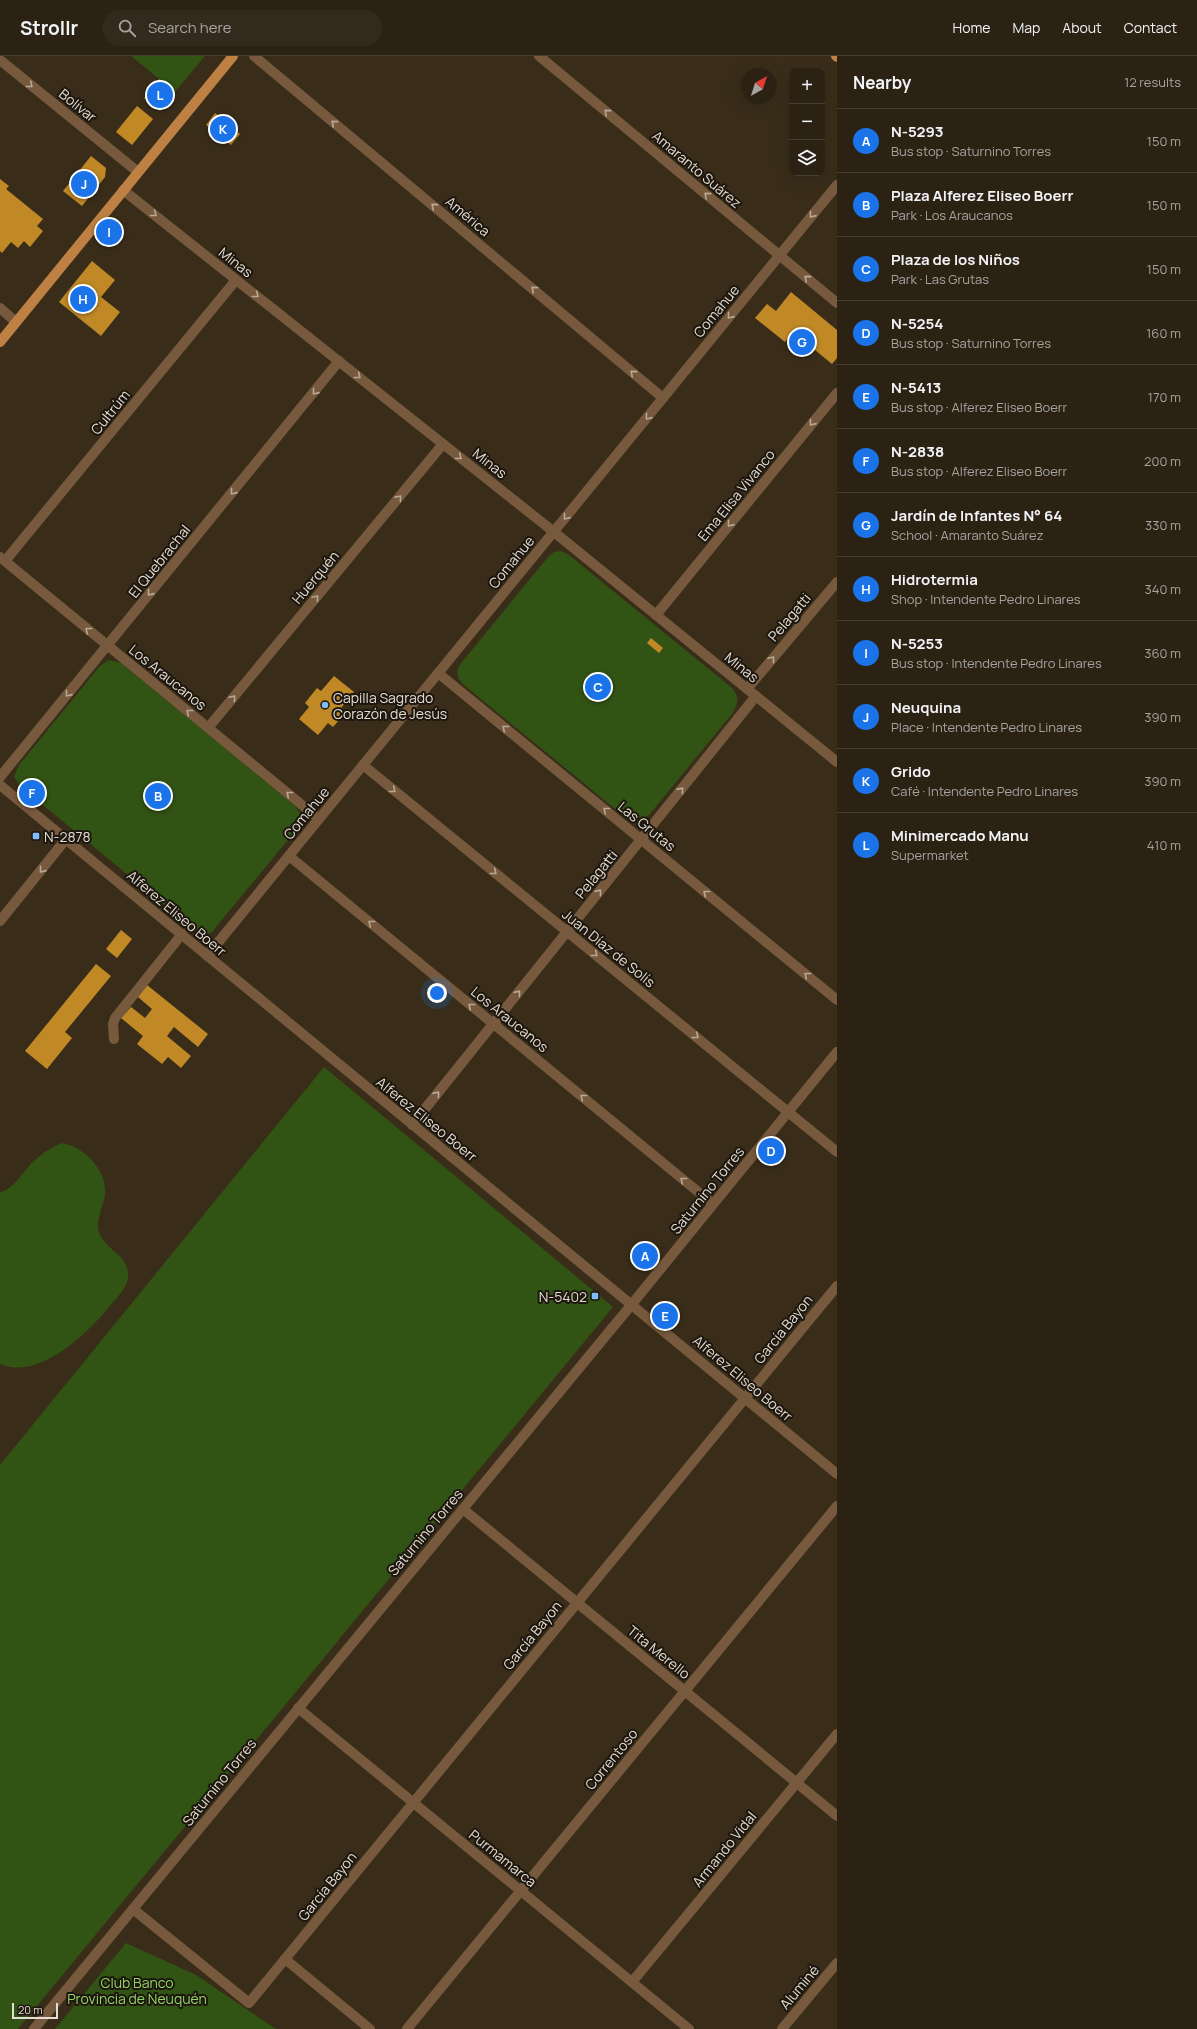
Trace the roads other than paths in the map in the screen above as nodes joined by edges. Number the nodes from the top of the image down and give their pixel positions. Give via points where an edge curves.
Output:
1 (233, 56) edge
2 (254, 56) edge
3 (539, 56) edge
4 (0, 60) edge
5 (138, 172) junction
6 (837, 185) edge
7 (123, 190) junction
8 (780, 255) junction
9 (236, 280) junction
10 (837, 303) edge
11 (0, 308) edge
12 (16, 322) junction
13 (0, 342) edge
14 (340, 361) junction
15 (837, 393) edge
16 (663, 398) junction
17 (443, 444) junction
18 (554, 532) junction
19 (2, 559) edge
20 (837, 582) edge
21 (656, 615) junction
22 (108, 646) junction
23 (438, 673) junction
24 (747, 689) junction
25 (756, 696) junction
26 (208, 728) junction
27 (837, 762) edge
28 (363, 765) junction
29 (0, 777) edge
30 (0, 785) edge
31 (319, 819) junction
32 (641, 839) junction
33 (66, 840) junction
34 (289, 856) junction
35 (0, 921) edge
36 (567, 932) junction
37 (182, 934) junction
38 (207, 956) junction
39 (837, 1000) edge
40 (493, 1024) junction
41 (114, 1039) dead end
42 (837, 1052) edge
43 (788, 1112) junction
44 (412, 1125) junction
45 (837, 1152) edge
46 (713, 1204) junction
47 (837, 1286) edge
48 (632, 1304) junction
49 (745, 1398) junction
50 (837, 1474) edge
51 (837, 1506) edge
52 (463, 1509) junction
53 (577, 1603) junction
54 (685, 1691) junction
55 (298, 1708) junction
56 (837, 1734) edge
57 (797, 1783) junction
58 (413, 1803) junction
59 (837, 1816) edge
60 (521, 1891) junction
61 (133, 1909) junction
62 (285, 1959) junction
63 (837, 1963) edge
64 (632, 1982) junction
65 (34, 2029) edge
66 (370, 2029) edge
67 (407, 2029) edge
68 (689, 2029) edge
69 (782, 2029) edge

1 - 5 main road
16 -> 2 street, América
8 -> 3 street, Amaranto Suárez
4 -> 5 street, Bolívar
5 - 7 main road
6 -> 8 street, Comahue
7 -> 9 street, Minas
7 - 12 main road
10 -> 8 street, Amaranto Suárez
8 -> 16 street, Comahue
9 -> 14 street, Minas
9 - 19 street, Cultrúm
11 - 12 street
12 - 13 main road
14 -> 17 street, Minas
14 -> 22 street, El Quebrachal
15 -> 21 street, Ema Elisa Vivanco
16 -> 18 street, Comahue
17 -> 18 street, Minas
26 -> 17 street, Huerquén
18 - 21 street, Minas
18 - 23 street, Comahue
22 -> 19 street, Los Araucanos
24 -> 20 street, Pelagatti
21 - 24 street, Minas
26 -> 22 street, Los Araucanos
22 -> 29 street, El Quebrachal
23 - 28 street, Comahue
32 -> 23 street, Las Grutas
24 - 25 street, Minas
25 - 27 street, Minas
32 -> 25 street, Pelagatti
31 -> 26 street, Los Araucanos
28 - 31 street, Comahue
28 -> 36 street, Juan Díaz de Solís
30 - 33 street, Alferez Eliseo Boerr
31 - 34 street, Comahue
36 -> 32 street, Pelagatti
39 -> 32 street, Las Grutas
33 -> 35 street
33 - 37 street, Alferez Eliseo Boerr
34 - 38 street, Comahue
40 -> 34 street, Los Araucanos
40 -> 36 street, Pelagatti
36 -> 43 street, Juan Díaz de Solís
37 - 38 street, Alferez Eliseo Boerr
37 - 41 street via 115,1018
38 - 44 street, Alferez Eliseo Boerr
44 -> 40 street, Pelagatti
46 -> 40 street, Los Araucanos
42 - 43 street, Saturnino Torres
43 - 45 street, Juan Díaz de Solís
43 - 46 street, Saturnino Torres
44 - 48 street, Alferez Eliseo Boerr
46 - 48 street, Saturnino Torres
47 - 49 street, García Bayon
48 - 49 street, Alferez Eliseo Boerr
48 - 52 street, Saturnino Torres
49 - 50 street, Alferez Eliseo Boerr
49 - 53 street, García Bayon
51 - 54 street, Correntoso
52 - 53 street, Tita Merello
52 - 55 street, Saturnino Torres
53 - 54 street, Tita Merello
53 - 58 street, García Bayon
54 - 57 street, Tita Merello
54 - 60 street, Correntoso
55 - 58 street, Purmamarca
55 - 61 street, Saturnino Torres
56 - 57 street, Armando Vidal
57 - 59 street, Tita Merello
57 - 64 street, Armando Vidal
58 - 60 street, Purmamarca
58 - 62 street, García Bayon
60 - 64 street, Purmamarca
60 - 67 street, Correntoso
61 - 62 street, García Bayon via 249,2003
61 - 65 street, Saturnino Torres
62 - 66 street
63 - 69 street, Aluminé
64 - 68 street, Purmamarca

